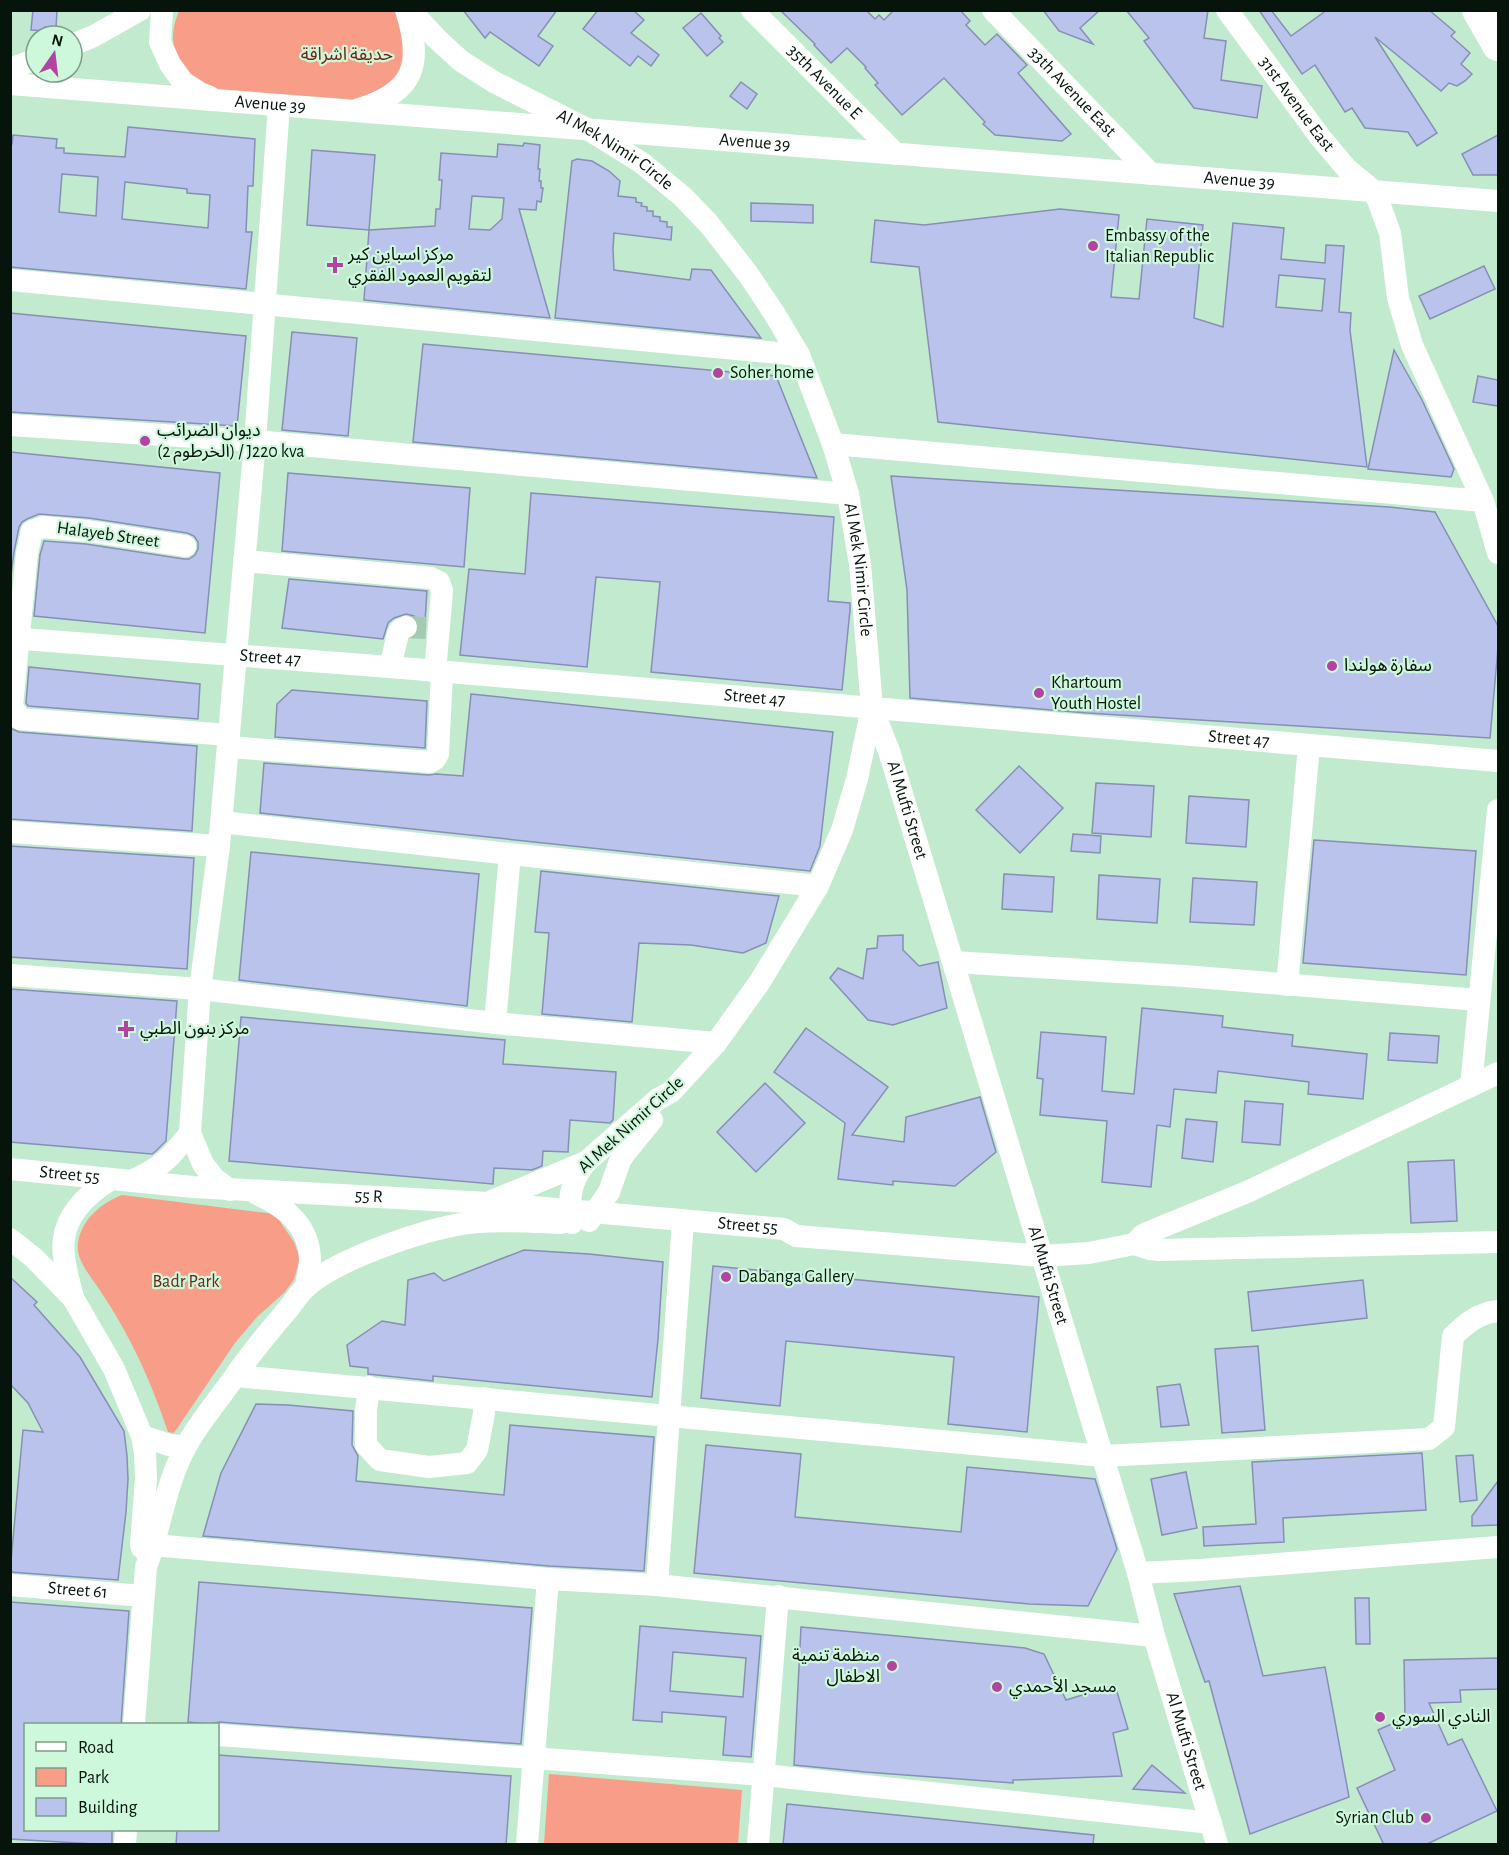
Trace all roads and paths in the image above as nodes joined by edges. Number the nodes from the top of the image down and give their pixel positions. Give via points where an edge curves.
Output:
1 (140, 10) edge
2 (162, 10) edge
3 (408, 10) edge
4 (752, 10) edge
5 (993, 10) edge
6 (1227, 10) edge
7 (1478, 10) edge
8 (84, 40) edge
9 (1498, 45) edge
10 (10, 84) edge
11 (221, 101) junction
12 (279, 105) junction
13 (352, 111) junction
14 (589, 130) junction
15 (896, 154) junction
16 (1151, 174) junction
17 (1375, 192) junction
18 (1498, 201) edge
19 (10, 280) edge
20 (265, 305) junction
21 (799, 356) junction
22 (10, 425) edge
23 (255, 441) junction
24 (833, 444) junction
25 (848, 494) junction
26 (1483, 501) junction
27 (185, 546) dead end
28 (1498, 554) edge
29 (244, 561) junction
30 (424, 628) junction
31 (15, 639) edge
32 (236, 656) junction
33 (390, 667) junction
34 (439, 672) junction
35 (872, 708) junction
36 (228, 741) junction
37 (1309, 746) junction
38 (1498, 761) edge
39 (1498, 810) edge
40 (221, 822) junction
41 (10, 832) edge
42 (219, 846) junction
43 (510, 854) junction
44 (818, 886) junction
45 (954, 962) junction
46 (10, 975) edge
47 (1287, 985) junction
48 (200, 989) junction
49 (1479, 1000) junction
50 (495, 1023) junction
51 (716, 1043) junction
52 (1498, 1073) edge
53 (1471, 1086) junction
54 (671, 1092) junction
55 (190, 1133) junction
56 (586, 1162) junction
57 (10, 1169) edge
58 (120, 1181) junction
59 (613, 1181) junction
60 (240, 1190) junction
61 (488, 1203) junction
62 (581, 1217) junction
63 (648, 1217) junction
64 (682, 1228) junction
65 (10, 1239) edge
66 (1148, 1242) junction
67 (1498, 1242) edge
68 (1042, 1256) junction
69 (306, 1287) junction
70 (73, 1298) junction
71 (1498, 1311) edge
72 (236, 1376) junction
73 (369, 1388) junction
74 (484, 1398) junction
75 (670, 1415) junction
76 (142, 1436) junction
77 (186, 1446) junction
78 (1103, 1456) junction
79 (148, 1544) junction
80 (1498, 1548) edge
81 (1138, 1572) junction
82 (548, 1579) junction
83 (10, 1585) edge
84 (657, 1585) junction
85 (143, 1596) junction
86 (778, 1596) junction
87 (1154, 1636) junction
88 (134, 1723) edge
89 (219, 1735) edge
90 (535, 1758) junction
91 (764, 1775) junction
92 (1211, 1823) junction
93 (527, 1845) edge
94 (758, 1845) edge
95 (1217, 1845) edge

1 - 8 street
2 - 11 street via 160,42 175,73 200,93
3 - 13 street via 415,44 411,73 383,101
3 - 14 street, Al Mek Nimir Circle via 461,61
4 - 15 street, 35th Avenue E
5 - 16 street, 33th Avenue East
6 - 17 street, 31st Avenue East via 1320,137 1347,169
7 - 9 highway
10 - 11 street, Avenue 39
11 - 12 street, Avenue 39
12 - 13 street, Avenue 39
12 - 20 street
13 - 14 street, Avenue 39
14 - 15 street, Avenue 39
14 - 21 street, Al Mek Nimir Circle via 642,163 709,224 748,274
15 - 16 street, Avenue 39
16 - 17 street, Avenue 39
17 - 18 street, Avenue 39
17 - 26 street via 1390,233 1398,298 1412,345
19 - 20 street
20 - 21 street
20 - 23 street
21 - 24 street, Al Mek Nimir Circle
22 - 23 street
23 - 25 street
23 - 29 street
24 - 25 street, Al Mek Nimir Circle
24 - 26 street
25 - 35 street, Al Mek Nimir Circle via 860,564
26 - 28 street
27 - 31 street, Halayeb Street via 44,527 32,531
29 - 30 street via 431,578 439,582 442,591
29 - 32 street
30 - 33 street via 400,630
30 - 34 street
31 - 32 street, Street 47
31 - 36 street via 12,706 20,719
32 - 33 street, Street 47
32 - 36 street
33 - 34 street, Street 47
34 - 35 street, Street 47
34 - 36 street via 438,754 429,762
35 - 37 street, Street 47
35 - 44 street, Al Mek Nimir Circle via 842,830
35 - 45 street, Al Mufti Street
36 - 40 street
37 - 38 street, Street 47
37 - 47 street
39 - 49 street
40 - 42 street
40 - 43 street
41 - 42 street
42 - 48 street
43 - 44 street
43 - 50 street
44 - 51 street, Al Mek Nimir Circle via 759,983
45 - 47 street
45 - 68 street, Al Mufti Street
46 - 48 street
47 - 49 street
48 - 50 street
48 - 55 street
49 - 53 street
50 - 51 street
51 - 54 street, Al Mek Nimir Circle
52 - 53 street
53 - 66 street
54 - 56 street, Al Mek Nimir Circle
54 - 59 street via 625,1153
55 - 58 street via 159,1167
55 - 60 street via 202,1164 214,1178
56 - 61 street
56 - 62 street, Al Mek Nimir Circle via 572,1184
57 - 58 street, Street 55
58 - 60 street, 55 R
58 - 70 street via 92,1191 69,1224 64,1252
59 - 62 street via 609,1192
59 - 63 street via 626,1203
60 - 61 street, 55 R
60 - 69 street via 277,1203 299,1225 310,1259
61 - 62 street, Street 55
62 - 63 street, Street 55
62 - 64 street
62 - 69 street via 479,1222 442,1228 341,1264
63 - 64 street, Street 55
64 - 68 street, Street 55 via 784,1229 796,1236
64 - 75 street
65 - 70 street
66 - 67 street
66 - 68 street, Street 55 via 1089,1253
68 - 78 street, Al Mufti Street
69 - 72 street
70 - 76 street via 114,1369
71 - 78 street via 1468,1321 1453,1336 1444,1427 1429,1439
72 - 73 street
72 - 77 street
73 - 74 street
73 - 74 street via 366,1445 380,1460 429,1467 467,1463 477,1450
74 - 75 street
75 - 78 street
75 - 84 street
76 - 77 street
76 - 79 street
77 - 79 street
78 - 81 street, Al Mufti Street
79 - 82 street
79 - 85 street
80 - 81 street
81 - 87 street, Al Mufti Street
82 - 84 street
82 - 90 street
83 - 85 street, Street 61
84 - 86 street
85 - 88 street
86 - 87 street
86 - 91 street
87 - 92 street, Al Mufti Street
89 - 90 street
90 - 91 street
90 - 93 street
91 - 92 street
91 - 94 street
92 - 95 street, Al Mufti Street

